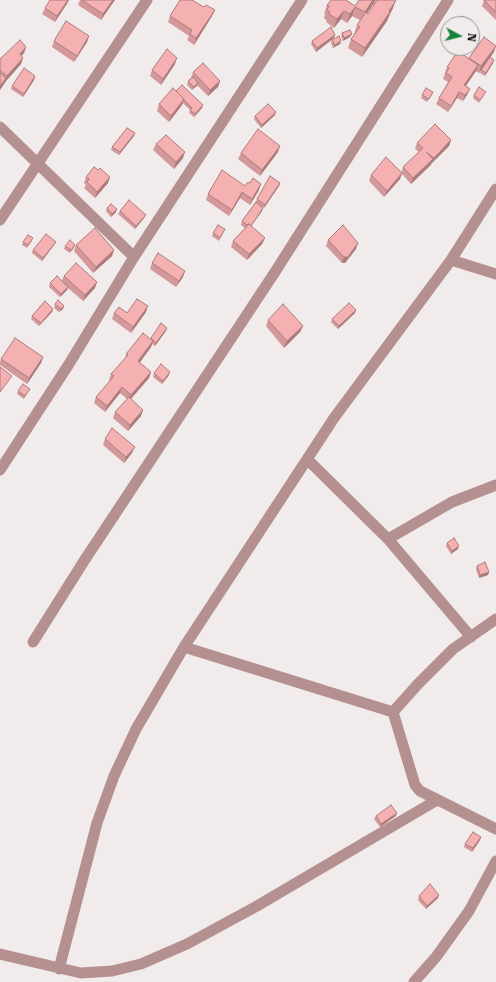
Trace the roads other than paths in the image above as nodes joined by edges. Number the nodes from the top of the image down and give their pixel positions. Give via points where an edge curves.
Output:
1 (147, 0) edge
2 (302, 0) edge
3 (448, 0) edge
4 (0, 127) edge
5 (37, 165) junction
6 (496, 189) edge
7 (0, 220) edge
8 (134, 257) junction
9 (451, 260) junction
10 (496, 274) edge
11 (307, 459) junction
12 (0, 470) edge
13 (496, 485) edge
14 (388, 539) junction
15 (496, 619) edge
16 (471, 637) junction
17 (33, 642) dead end
18 (184, 647) junction
19 (393, 712) junction
20 (437, 800) junction
21 (496, 829) edge
22 (496, 861) edge
23 (0, 954) edge
24 (59, 969) junction
25 (414, 982) edge

1 - 5 street
2 - 8 street
3 - 17 street via 276,272
4 - 5 street
5 - 7 street
5 - 8 street
6 - 9 street
8 - 12 street
9 - 10 street
9 - 11 street via 334,418
11 - 14 street
11 - 18 street
13 - 14 street via 452,502
14 - 16 street
15 - 16 street
16 - 19 street via 453,649
18 - 19 street
18 - 24 street via 136,728 114,776 97,823
19 - 20 street via 415,785 420,791
20 - 21 street
20 - 24 street via 258,906 187,944 141,964 112,971 81,973
22 - 25 street via 469,911 436,957
23 - 24 street

